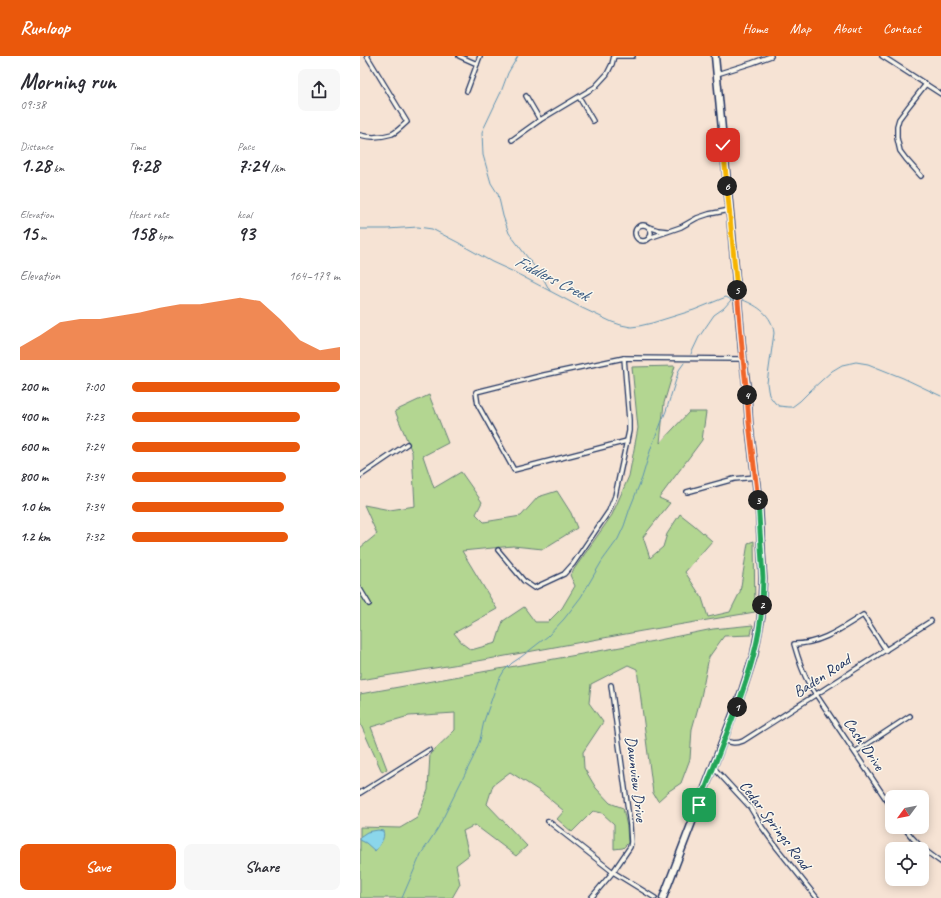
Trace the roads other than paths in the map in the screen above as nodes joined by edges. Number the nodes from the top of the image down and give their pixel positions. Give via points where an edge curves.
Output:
1 (367, 56) edge
2 (459, 56) edge
3 (480, 56) edge
4 (614, 56) edge
5 (633, 56) edge
6 (715, 56) edge
7 (771, 56) edge
8 (882, 56) edge
9 (477, 64) junction
10 (717, 74) junction
11 (926, 84) junction
12 (467, 91) dead end
13 (941, 94) edge
14 (526, 96) dead end
15 (579, 97) junction
16 (540, 120) junction
17 (593, 121) dead end
18 (360, 135) edge
19 (512, 140) dead end
20 (921, 176) dead end
21 (730, 210) junction
22 (648, 226) junction
23 (667, 231) junction
24 (649, 238) junction
25 (624, 358) junction
26 (743, 359) junction
27 (627, 442) junction
28 (407, 444) dead end
29 (360, 476) edge
30 (756, 477) junction
31 (687, 492) dead end
32 (498, 550) dead end
33 (360, 588) edge
34 (369, 604) dead end
35 (931, 621) dead end
36 (886, 650) junction
37 (611, 685) dead end
38 (816, 694) junction
39 (910, 716) dead end
40 (724, 740) junction
41 (429, 750) dead end
42 (855, 752) junction
43 (713, 767) junction
44 (360, 793) edge
45 (885, 797) edge
46 (548, 821) dead end
47 (909, 834) edge
48 (941, 862) edge
49 (613, 872) junction
50 (591, 898) edge
51 (655, 898) edge
52 (663, 898) edge
53 (817, 898) edge

1 - 18 street via 407,122 393,133 371,137
2 - 9 street
3 - 9 street
4 - 5 street
4 - 15 street via 603,79
6 - 10 main road
7 - 10 street
8 - 11 street
9 - 12 street
10 - 21 main road
11 - 13 street
11 - 20 street via 897,126 900,151
14 - 16 street
15 - 16 street
15 - 17 street
16 - 19 street
21 - 23 street via 709,214
21 - 26 main road
22 - 23 street
22 - 24 street via 651,233
22 - 24 street via 641,225 634,233 638,240 645,241
23 - 24 street
25 - 26 street
25 - 27 street via 630,420
25 - 27 street via 476,392 478,405 514,470
26 - 30 main road
27 - 32 street via 615,496 609,511 564,574 534,588 524,581
28 - 29 street
30 - 31 street via 734,479
30 - 40 main road via 763,578 761,618 754,655
33 - 34 street
35 - 36 street, Baden Road
36 - 38 street, Baden Road
36 - 38 street, Cash Drive via 863,615 826,638 794,644 803,672
37 - 49 street, Dawnview Drive via 631,842
38 - 40 street, Baden Road via 744,741 731,743
38 - 42 street, Cash Drive
39 - 42 street
40 - 43 main road
41 - 44 street
42 - 45 street, Cash Drive
43 - 52 main road
43 - 53 street, Cedar Springs Road via 750,807 777,848
46 - 49 street
47 - 48 street via 916,843
49 - 50 street, Dawnview Drive
49 - 51 street

